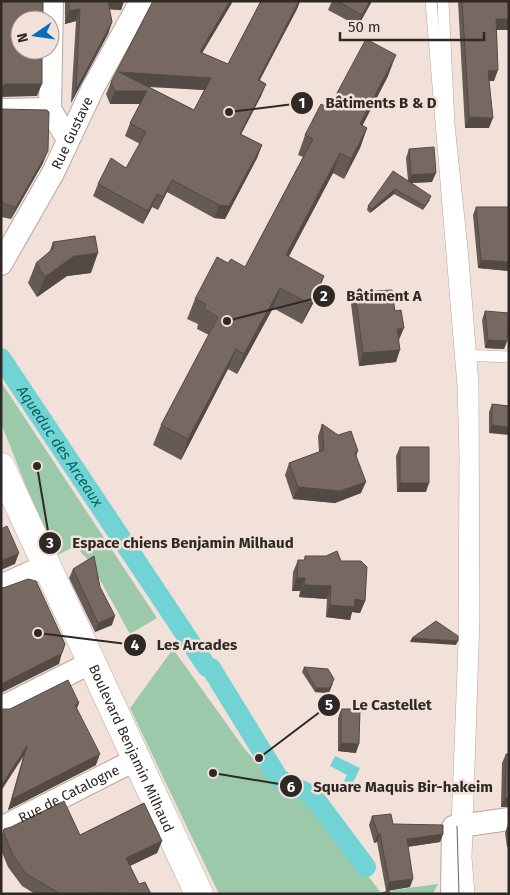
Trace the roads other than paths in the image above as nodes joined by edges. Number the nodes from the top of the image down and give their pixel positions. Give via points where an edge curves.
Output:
1 (52, 1) edge
2 (141, 1) edge
3 (431, 1) edge
4 (443, 1) edge
5 (50, 109) junction
6 (1, 110) edge
7 (68, 140) junction
8 (6, 256) edge
9 (465, 355) junction
10 (509, 357) edge
11 (1, 467) edge
12 (47, 565) junction
13 (1, 586) edge
14 (92, 662) junction
15 (1, 708) edge
16 (137, 759) junction
17 (509, 819) edge
18 (459, 826) junction
19 (1, 828) edge
20 (198, 894) edge
21 (452, 894) edge
22 (469, 894) edge

1 - 5 street
2 - 7 street, Rue Gustave
3 - 9 lane
4 - 9 lane
5 - 6 street
5 - 7 street
7 - 8 street, Rue Gustave
9 - 10 lane
9 - 18 lane via 473,384 474,617
11 - 12 street, Boulevard Benjamin Milhaud
12 - 13 street
12 - 14 street, Boulevard Benjamin Milhaud
14 - 15 street
14 - 16 street, Boulevard Benjamin Milhaud
16 - 19 street, Rue de Catalogne
16 - 20 street, Boulevard Benjamin Milhaud
17 - 18 street
18 - 21 street
18 - 22 lane

